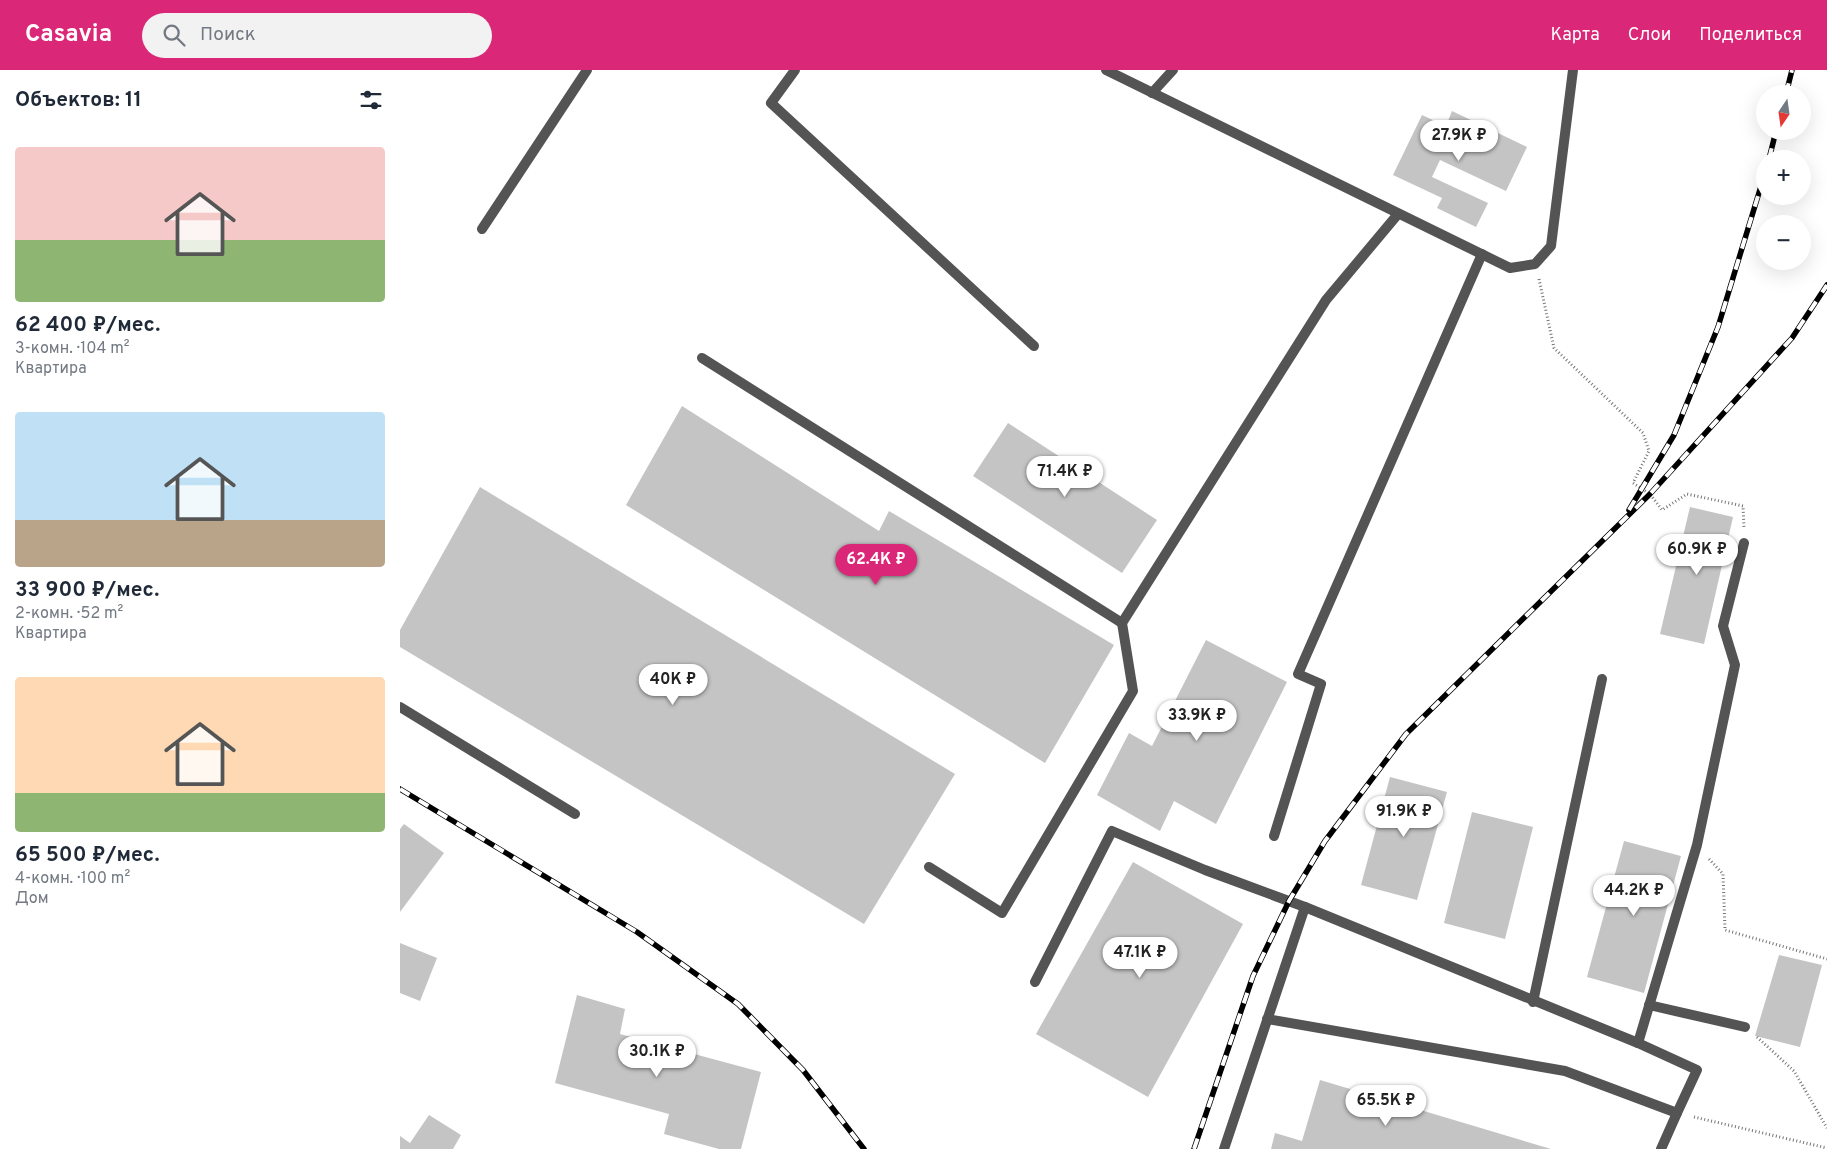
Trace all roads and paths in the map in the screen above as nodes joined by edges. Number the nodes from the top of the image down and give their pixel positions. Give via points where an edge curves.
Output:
1 (587, 70) edge
2 (795, 70) edge
3 (1106, 70) edge
4 (1173, 70) edge
5 (1573, 70) edge
6 (1152, 92) junction
7 (1398, 214) junction
8 (482, 229) dead end
9 (1482, 254) junction
10 (1535, 264) junction
11 (1034, 346) dead end
12 (702, 358) dead end
13 (1744, 543) joint
14 (1122, 623) junction
15 (1602, 680) dead end
16 (400, 706) edge
17 (575, 814) dead end
18 (1274, 836) dead end
19 (1697, 845) junction
20 (929, 867) dead end
21 (1305, 907) junction
22 (1827, 960) edge
23 (1035, 982) dead end
24 (1534, 1002) junction
25 (1649, 1005) junction
26 (1267, 1020) junction
27 (1745, 1027) joint
28 (1638, 1043) junction
29 (1677, 1113) junction
30 (1827, 1128) edge
31 (1827, 1148) edge
32 (1224, 1149) edge
33 (1661, 1149) edge

1 - 8 lane
2 - 11 lane via 771,103
3 - 6 lane
4 - 6 lane
5 - 10 lane via 1551,246
6 - 7 lane
7 - 9 lane
7 - 14 lane via 1326,300
9 - 10 lane via 1510,268
9 - 18 lane via 1298,674 1321,684
10 - 13 path via 1554,348 1643,433 1649,451 1633,483 1650,494 1662,510 1687,494 1743,506
12 - 14 lane
13 - 19 lane via 1723,626 1735,665
14 - 20 lane via 1133,691 1002,913
15 - 24 lane
16 - 17 lane
19 - 22 path via 1723,874 1725,930
19 - 25 lane
21 - 23 lane via 1112,831
21 - 24 lane
21 - 26 lane
24 - 28 lane
25 - 27 lane
25 - 28 lane
26 - 29 lane via 1566,1071
26 - 32 lane
27 - 30 path via 1794,1071
28 - 29 lane via 1697,1070
29 - 31 path
29 - 33 lane

